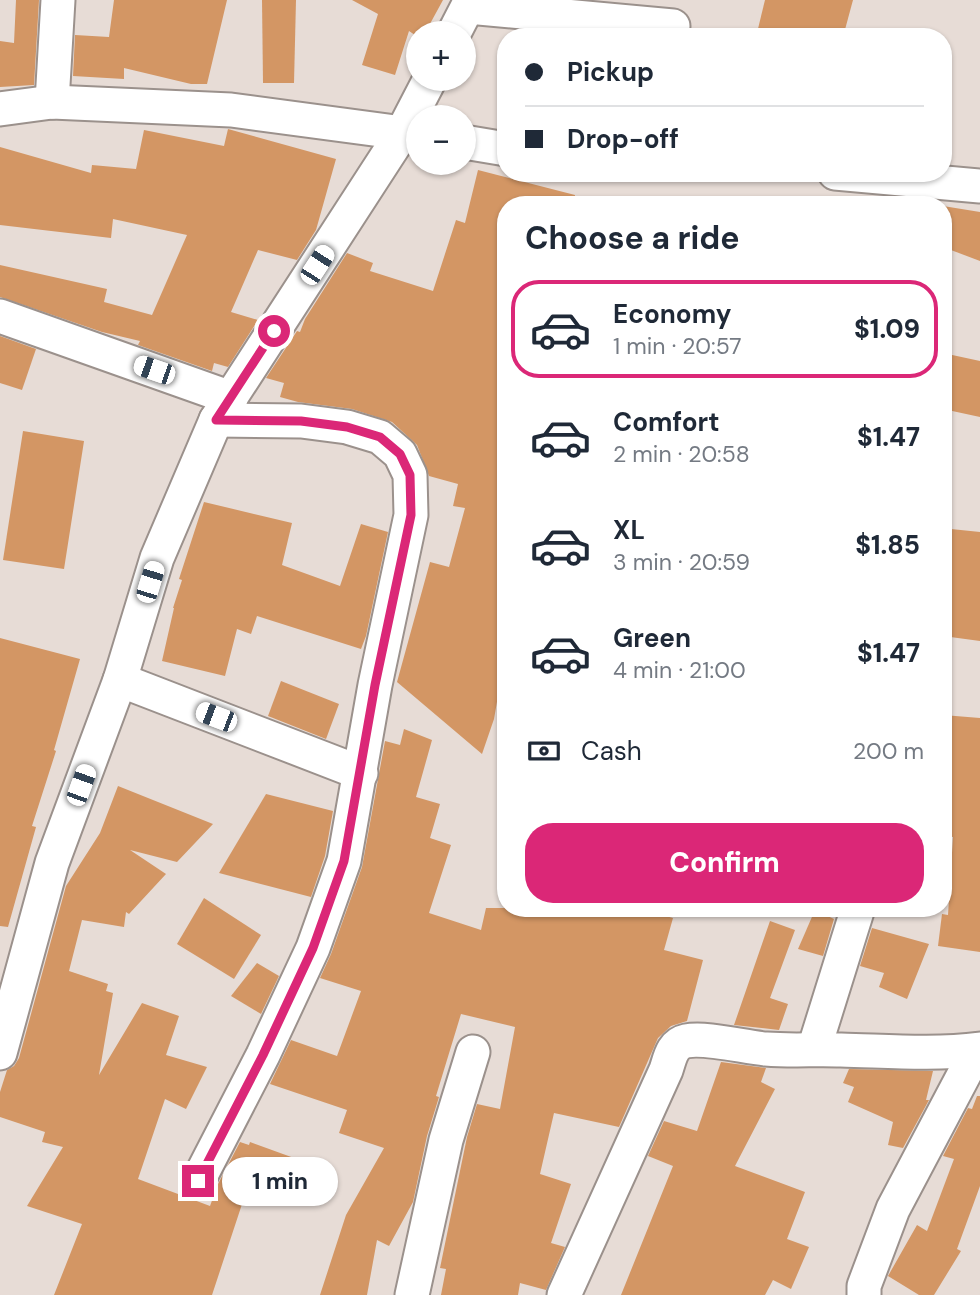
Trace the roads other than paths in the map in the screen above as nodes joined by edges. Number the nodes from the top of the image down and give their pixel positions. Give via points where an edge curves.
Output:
1 (58, 0) edge
2 (464, 13) edge
3 (673, 26) dead end
4 (52, 102) junction
5 (0, 109) edge
6 (406, 133) edge
7 (406, 140) edge
8 (476, 144) edge
9 (497, 148) edge
10 (935, 182) edge
11 (980, 186) edge
12 (0, 316) edge
13 (224, 409) junction
14 (120, 680) junction
15 (361, 773) junction
16 (855, 917) edge
17 (814, 1049) junction
18 (979, 1049) edge
19 (473, 1052) dead end
20 (0, 1054) edge
21 (198, 1181) dead end
22 (861, 1292) edge
23 (412, 1295) edge
24 (564, 1295) edge

1 - 4 street
2 - 3 street
4 - 5 street
4 - 6 street via 231,110
7 - 13 street
8 - 9 street
10 - 11 street
12 - 13 street
13 - 14 street via 157,558
13 - 15 street via 347,427 380,437 400,454 410,475 411,515
14 - 15 street
14 - 20 street via 52,863
15 - 21 street via 344,861 313,948
16 - 17 street
17 - 18 street via 895,1054
17 - 24 street via 754,1048 700,1040 683,1041 673,1050
18 - 22 street via 894,1209
19 - 23 street via 446,1140

